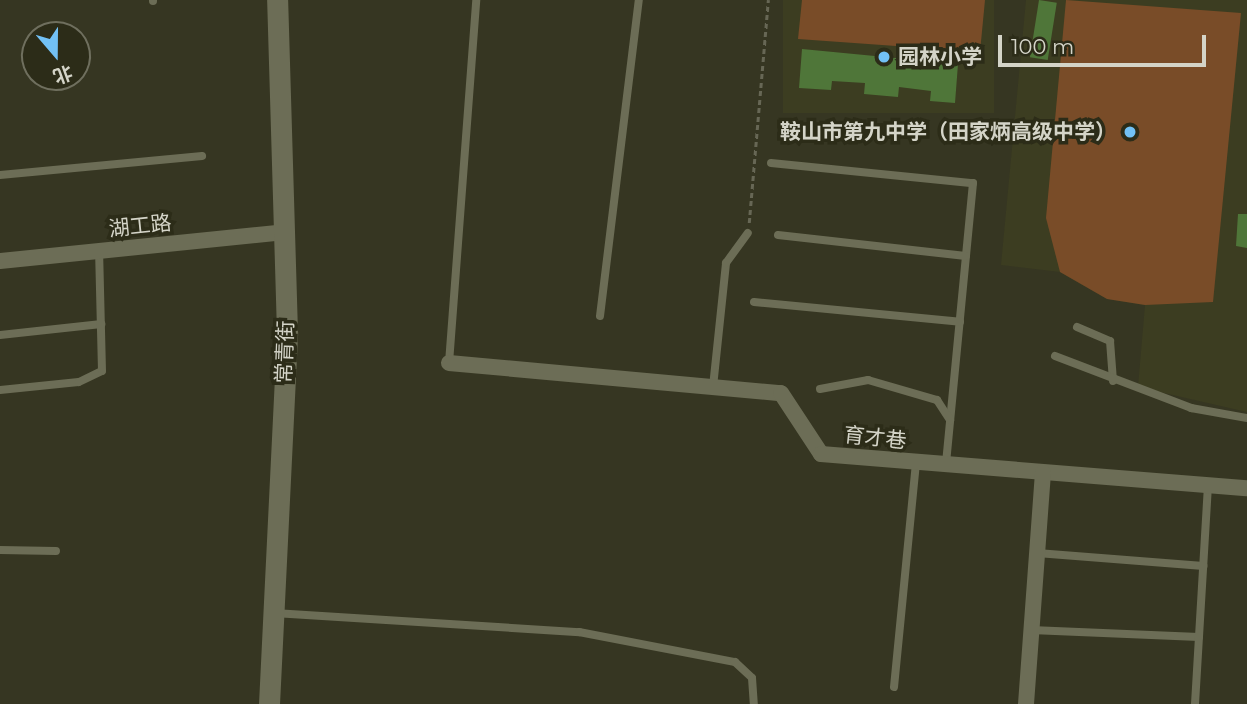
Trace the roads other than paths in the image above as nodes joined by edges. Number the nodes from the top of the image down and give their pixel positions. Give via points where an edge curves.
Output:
1 (277, 0) edge
2 (476, 0) edge
3 (639, 0) edge
4 (202, 156) dead end
5 (771, 163) dead end
6 (0, 175) edge
7 (285, 232) junction
8 (748, 233) road end
9 (778, 235) dead end
10 (99, 251) junction
11 (966, 256) junction
12 (0, 261) edge
13 (754, 302) dead end
14 (600, 316) dead end
15 (960, 322) junction
16 (101, 324) junction
17 (1077, 327) dead end
18 (0, 335) edge
19 (1055, 356) dead end
20 (449, 363) joint
21 (1114, 381) junction
22 (713, 387) junction
23 (820, 389) dead end
24 (0, 390) edge
25 (1247, 418) edge
26 (950, 420) junction
27 (916, 463) junction
28 (946, 465) junction
29 (1043, 473) junction
30 (1208, 485) junction
31 (1247, 488) edge
32 (0, 550) edge
33 (56, 551) dead end
34 (1037, 553) junction
35 (1203, 566) junction
36 (274, 613) junction
37 (1031, 629) junction
38 (1199, 637) junction
39 (894, 687) dead end
40 (269, 704) edge
41 (754, 704) edge
42 (1026, 704) edge
43 (1195, 704) edge

1 - 7 street, 常青街
2 - 20 lane
3 - 14 lane
4 - 6 lane
5 - 11 lane via 974,183
7 - 10 street, 湖工路
7 - 36 street, 常青街
8 - 22 lane via 726,263
9 - 11 lane
10 - 12 street, 湖工路
10 - 16 lane
11 - 15 lane
13 - 15 lane
15 - 26 lane
16 - 18 lane
16 - 24 lane via 102,371 79,382
17 - 21 lane via 1110,341
19 - 21 lane
20 - 22 street, 育才巷
21 - 25 lane via 1191,408
22 - 27 street, 育才巷 via 781,393 821,454
23 - 26 lane via 868,380 937,400
26 - 28 lane
27 - 28 street, 育才巷
27 - 39 lane
28 - 29 street, 育才巷
29 - 30 street, 育才巷
29 - 34 street
30 - 31 street, 育才巷
30 - 35 lane
32 - 33 lane
34 - 35 lane
34 - 37 street
35 - 38 lane
36 - 40 street, 常青街
36 - 41 lane via 592,634 735,662 752,678
37 - 38 lane
37 - 42 street
38 - 43 lane

